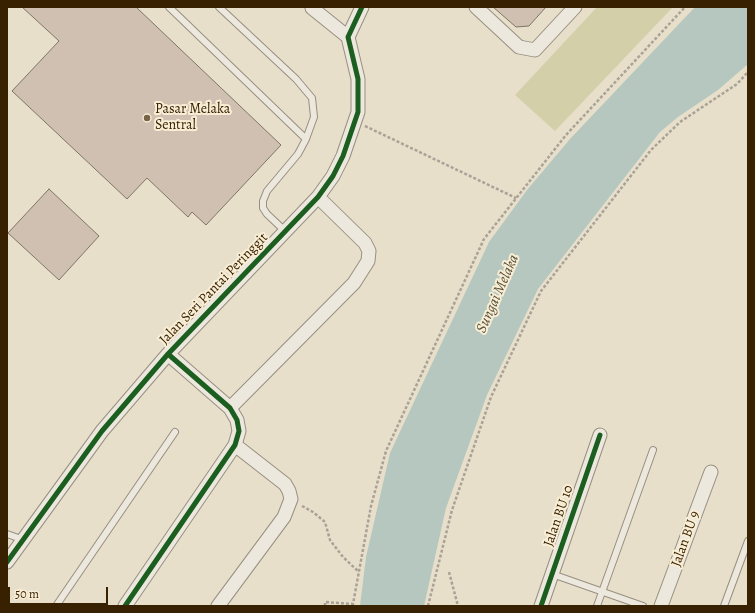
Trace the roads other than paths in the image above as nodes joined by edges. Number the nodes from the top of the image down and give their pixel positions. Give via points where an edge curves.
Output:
1 (170, 7) edge
2 (219, 7) edge
3 (312, 7) edge
4 (362, 7) edge
5 (476, 7) edge
6 (575, 7) edge
7 (348, 37) junction
8 (306, 139) junction
9 (318, 197) junction
10 (286, 232) junction
11 (168, 354) junction
12 (230, 408) junction
13 (175, 432) dead end
14 (600, 435) dead end
15 (235, 445) junction
16 (653, 450) dead end
17 (711, 472) dead end
18 (7, 534) edge
19 (24, 540) junction
20 (748, 541) edge
21 (7, 562) edge
22 (552, 574) junction
23 (602, 592) junction
24 (56, 606) edge
25 (125, 606) edge
26 (218, 606) edge
27 (541, 606) edge
28 (597, 606) edge
29 (643, 606) edge
30 (661, 606) edge
31 (724, 606) edge

1 - 8 lane
2 - 8 lane via 296,79 312,98 314,117
3 - 7 street
4 - 7 street
5 - 6 street via 519,47 535,50
7 - 9 street, Jalan Seri Pantai Peringgit via 358,79 358,112 343,156
8 - 10 lane via 298,154 267,191 263,200 263,208 267,214
9 - 10 street, Jalan Seri Pantai Peringgit
9 - 12 street via 365,243 369,251 368,261 354,283
10 - 11 street, Jalan Seri Pantai Peringgit
11 - 12 street
11 - 19 street, Jalan Seri Pantai Peringgit via 102,431
12 - 15 street via 237,420 239,431
13 - 24 lane
14 - 22 street, Jalan BU 10
15 - 25 street
15 - 26 street via 285,484 291,499 284,517
16 - 23 lane
17 - 30 street, Jalan BU 9
18 - 19 lane
19 - 21 street, Jalan Seri Pantai Peringgit
20 - 31 lane
22 - 23 lane
22 - 27 street, Jalan BU 10
23 - 28 lane
23 - 29 lane

